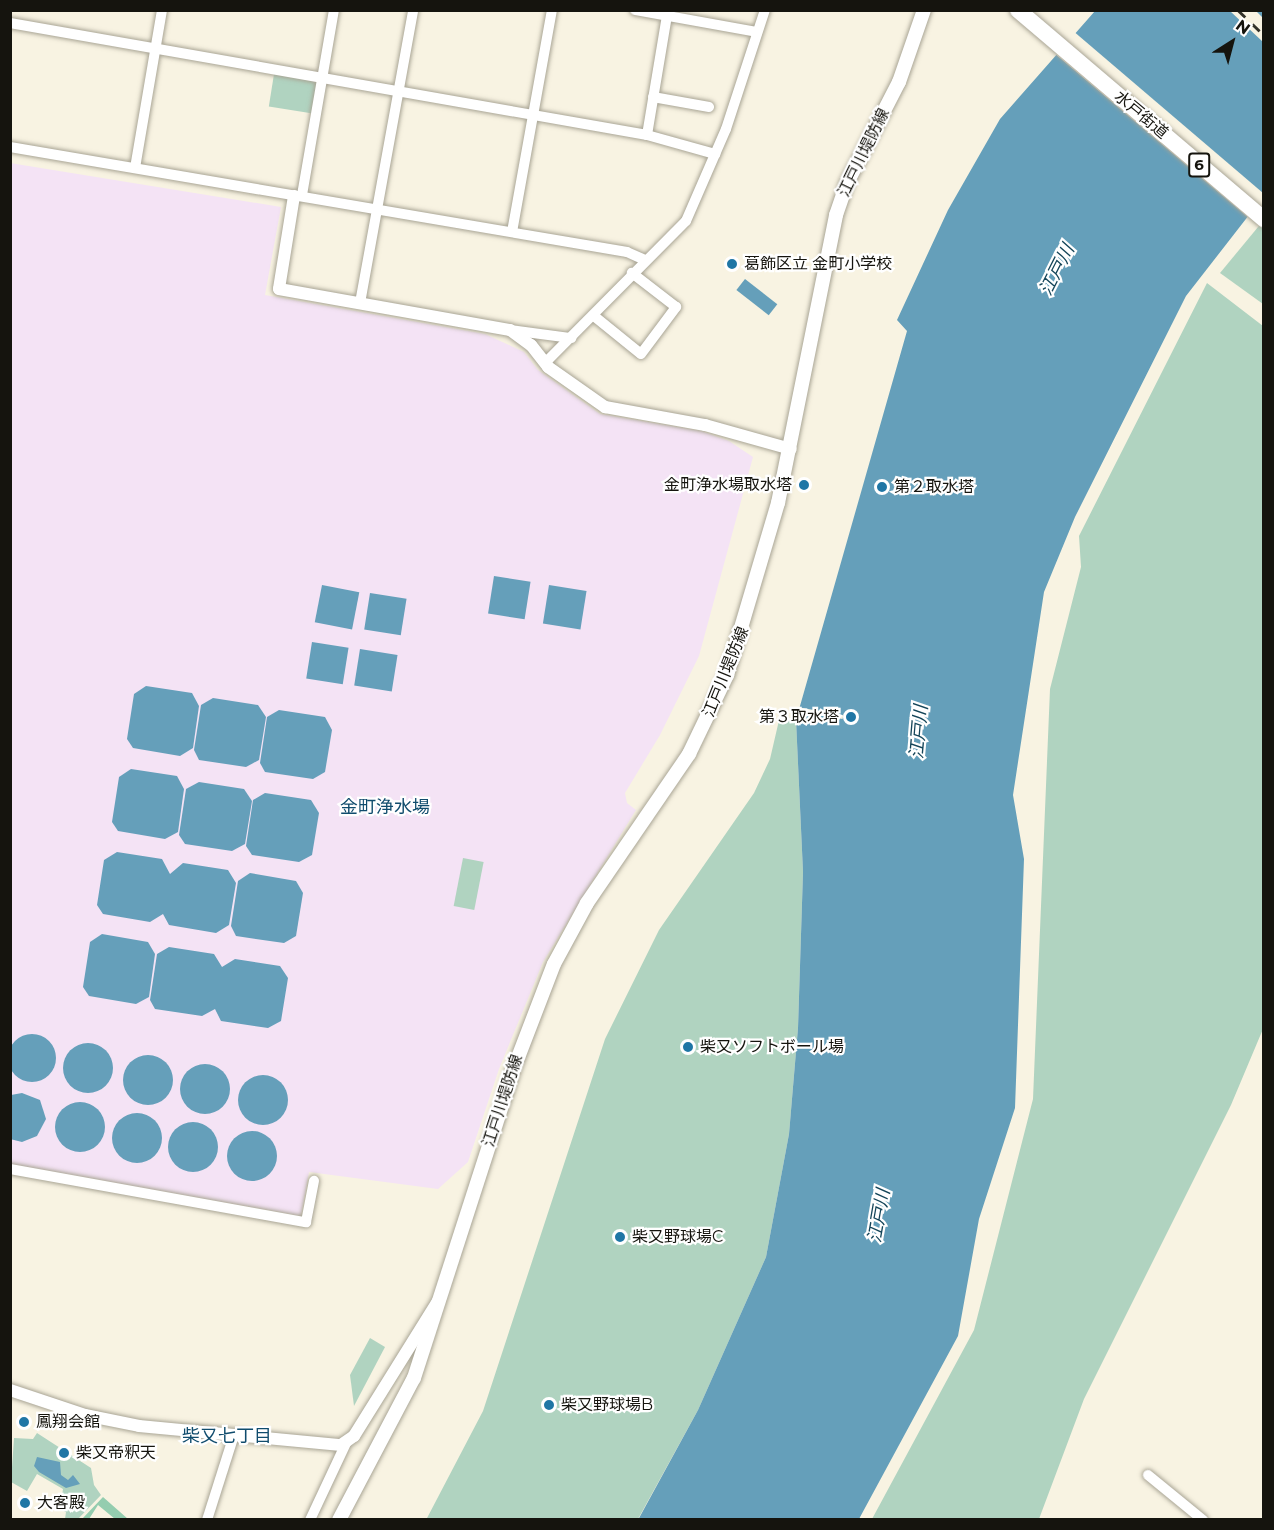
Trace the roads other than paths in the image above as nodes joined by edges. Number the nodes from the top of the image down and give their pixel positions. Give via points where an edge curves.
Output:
1 (162, 10) edge
2 (334, 10) edge
3 (413, 10) edge
4 (552, 10) edge
5 (635, 10) edge
6 (765, 10) edge
7 (924, 10) edge
8 (1018, 10) edge
9 (1035, 10) edge
10 (667, 13) edge
11 (10, 22) edge
12 (757, 32) junction
13 (156, 48) junction
14 (322, 77) junction
15 (398, 91) junction
16 (653, 97) junction
17 (709, 107) dead end
18 (533, 114) junction
19 (647, 135) junction
20 (10, 147) edge
21 (715, 154) junction
22 (135, 168) junction
23 (298, 196) junction
24 (1263, 205) edge
25 (378, 209) junction
26 (1263, 219) edge
27 (512, 232) junction
28 (645, 260) junction
29 (632, 273) junction
30 (360, 303) junction
31 (594, 316) junction
32 (510, 330) junction
33 (571, 338) junction
34 (545, 363) junction
35 (791, 448) junction
36 (10, 1169) edge
37 (314, 1181) dead end
38 (439, 1299) junction
39 (10, 1390) edge
40 (234, 1435) junction
41 (346, 1443) junction
42 (1148, 1475) dead end
43 (207, 1520) edge
44 (310, 1520) edge
45 (339, 1520) edge
46 (1203, 1520) edge

1 - 13 street
2 - 14 street
3 - 15 street
4 - 18 street
5 - 10 street
6 - 12 street
7 - 35 main road, 江戸川堤防線 via 899,82 847,183 836,215
8 - 26 highway, 水戸街道 / 6
9 - 24 highway, 水戸街道 / 6
10 - 12 street
10 - 16 street
11 - 13 street
12 - 21 street
13 - 14 street
13 - 22 street
14 - 15 street
14 - 23 street
15 - 18 street
15 - 25 street
16 - 17 street
16 - 19 street
18 - 19 street
18 - 27 street
19 - 21 street
20 - 22 street
21 - 28 street via 686,221
22 - 23 street
23 - 25 street
23 - 30 street via 279,289
25 - 27 street
25 - 30 street
27 - 28 street via 627,252
28 - 29 street
29 - 31 street
29 - 31 street via 676,307 641,354
30 - 32 street
31 - 33 street
32 - 33 street
32 - 34 street via 531,345
33 - 34 street
34 - 35 street via 605,407 705,425
35 - 38 main road, 江戸川堤防線 via 755,590 727,675 689,754 587,903 554,964 514,1068
36 - 37 street via 306,1222
38 - 41 street, 江戸川堤防線
38 - 45 main road, 江戸川堤防線 via 405,1397
39 - 40 street via 109,1420
40 - 41 street
40 - 43 street
41 - 44 street
42 - 46 street

